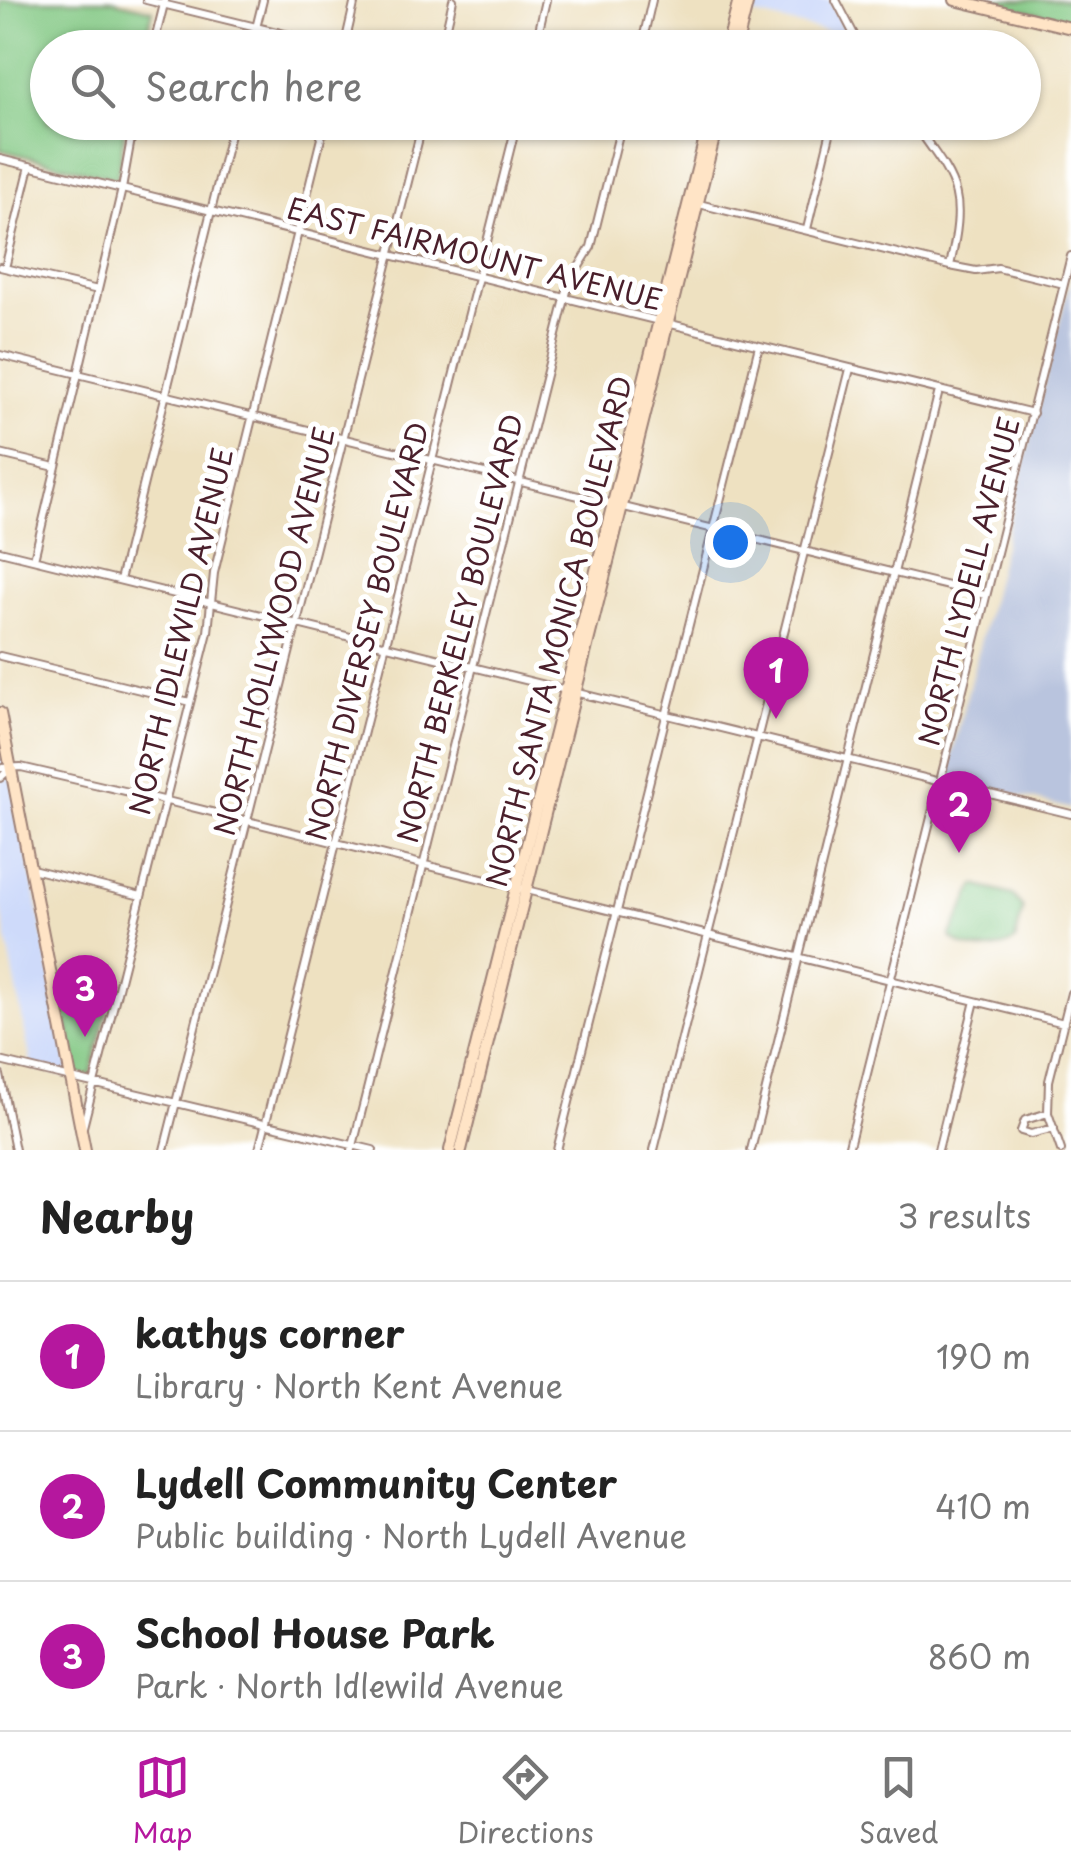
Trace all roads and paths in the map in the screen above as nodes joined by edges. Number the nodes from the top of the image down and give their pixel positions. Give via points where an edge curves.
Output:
1 (146, 0) edge
2 (263, 0) edge
3 (355, 0) edge
4 (453, 0) edge
5 (546, 0) edge
6 (652, 0) edge
7 (739, 0) edge
8 (748, 0) edge
9 (836, 0) edge
10 (955, 0) edge
11 (164, 2) edge
12 (256, 27) junction
13 (1071, 28) edge
14 (157, 30) edge
15 (255, 30) edge
16 (268, 30) edge
17 (348, 30) edge
18 (446, 30) edge
19 (539, 30) edge
20 (645, 30) edge
21 (732, 30) edge
22 (740, 30) edge
23 (848, 30) edge
24 (131, 140) edge
25 (228, 140) edge
26 (321, 140) edge
27 (418, 140) edge
28 (512, 140) edge
29 (618, 140) edge
30 (709, 140) edge
31 (829, 140) edge
32 (926, 140) edge
33 (0, 159) edge
34 (30, 166) junction
35 (122, 189) junction
36 (693, 202) junction
37 (210, 211) junction
38 (806, 230) junction
39 (298, 232) junction
40 (390, 254) junction
41 (1071, 256) edge
42 (950, 266) junction
43 (2, 268) edge
44 (478, 276) junction
45 (1064, 284) junction
46 (98, 290) junction
47 (566, 298) junction
48 (664, 322) junction
49 (759, 346) junction
50 (0, 356) edge
51 (850, 368) junction
52 (78, 375) junction
53 (940, 391) junction
54 (165, 395) junction
55 (1033, 413) junction
56 (252, 417) junction
57 (344, 440) junction
58 (0, 454) edge
59 (432, 461) junction
60 (55, 467) junction
61 (519, 481) junction
62 (618, 506) junction
63 (714, 529) junction
64 (0, 551) edge
65 (804, 552) junction
66 (34, 559) junction
67 (895, 574) junction
68 (120, 580) junction
69 (985, 596) junction
70 (211, 602) junction
71 (298, 624) junction
72 (387, 645) junction
73 (0, 656) edge
74 (474, 666) junction
75 (573, 691) junction
76 (190, 702) junction
77 (0, 713) edge
78 (667, 714) junction
79 (758, 736) junction
80 (849, 759) junction
81 (6, 768) edge
82 (0, 778) edge
83 (941, 780) junction
84 (165, 801) junction
85 (1071, 814) edge
86 (248, 822) junction
87 (336, 843) junction
88 (423, 864) junction
89 (32, 869) junction
90 (522, 888) junction
91 (141, 896) junction
92 (618, 912) junction
93 (708, 934) junction
94 (799, 956) junction
95 (53, 979) junction
96 (892, 980) junction
97 (1071, 994) edge
98 (116, 995) junction
99 (975, 1000) junction
100 (1064, 1023) junction
101 (0, 1061) edge
102 (68, 1062) junction
103 (50, 1073) junction
104 (0, 1075) edge
105 (71, 1078) junction
106 (94, 1082) junction
107 (91, 1096) junction
108 (177, 1102) junction
109 (79, 1112) junction
110 (1048, 1112) junction
111 (266, 1124) junction
112 (1054, 1128) junction
113 (83, 1129) junction
114 (352, 1148) edge
115 (14, 1150) edge
116 (85, 1150) edge
117 (164, 1150) edge
118 (258, 1150) edge
119 (373, 1150) edge
120 (450, 1150) edge
121 (461, 1150) edge
122 (557, 1150) edge
123 (654, 1150) edge
124 (751, 1150) edge
125 (848, 1150) edge
126 (938, 1150) edge
127 (1061, 1150) edge

1 - 11 street
2 - 12 street
3 - 17 street
4 - 18 street
5 - 19 street
6 - 20 street
7 - 21 street
8 - 22 street
9 - 23 street
10 - 13 street
11 - 12 street
11 - 14 street
12 - 15 street
12 - 16 street
24 - 35 street
25 - 37 street
26 - 39 street, NORTH IDLEWILD AVENUE
27 - 40 street, NORTH HOLLYWOOD AVENUE
28 - 44 street, NORTH DIVERSEY BOULEVARD
29 - 47 street, NORTH BERKELEY BOULEVARD via 591,246
30 - 36 street, NORTH SANTA MONICA BOULEVARD
31 - 38 street
32 - 42 street via 960,206
33 - 34 street, EAST FAIRMOUNT AVENUE
34 - 35 street, EAST FAIRMOUNT AVENUE
34 - 43 street
35 - 37 street, EAST FAIRMOUNT AVENUE
35 - 46 street
36 - 38 street
36 - 48 street, NORTH SANTA MONICA BOULEVARD
37 - 39 street, EAST FAIRMOUNT AVENUE
37 - 54 street
38 - 42 street
39 - 40 street, EAST FAIRMOUNT AVENUE
39 - 56 street, NORTH IDLEWILD AVENUE
40 - 44 street, EAST FAIRMOUNT AVENUE
40 - 57 street, NORTH HOLLYWOOD AVENUE
41 - 45 street, NORTH LYDELL AVENUE
42 - 45 street via 998,268
43 - 46 street
44 - 47 street, EAST FAIRMOUNT AVENUE
44 - 59 street, NORTH DIVERSEY BOULEVARD
45 - 55 street, NORTH LYDELL AVENUE
46 - 52 street
47 - 48 street, EAST FAIRMOUNT AVENUE
47 - 61 street, NORTH BERKELEY BOULEVARD
48 - 49 street, EAST FAIRMOUNT AVENUE
48 - 62 street, NORTH SANTA MONICA BOULEVARD
49 - 51 street, EAST FAIRMOUNT AVENUE
49 - 63 street
50 - 52 street
51 - 53 street, EAST FAIRMOUNT AVENUE
51 - 65 street
52 - 54 street
52 - 60 street
53 - 55 street, EAST FAIRMOUNT AVENUE
53 - 67 street
54 - 56 street
54 - 68 street
55 - 69 street, NORTH LYDELL AVENUE
56 - 57 street
56 - 70 street, NORTH IDLEWILD AVENUE
57 - 59 street
57 - 71 street, NORTH HOLLYWOOD AVENUE
58 - 60 street
59 - 61 street
59 - 72 street, NORTH DIVERSEY BOULEVARD
60 - 66 street
61 - 62 street
61 - 74 street, NORTH BERKELEY BOULEVARD
62 - 63 street
62 - 75 street, NORTH SANTA MONICA BOULEVARD
63 - 65 street
63 - 78 street
64 - 66 street
65 - 67 street
65 - 79 street
66 - 68 street
67 - 69 street
67 - 80 street
68 - 70 street
69 - 83 street, NORTH LYDELL AVENUE
70 - 71 street
70 - 76 street, NORTH IDLEWILD AVENUE
71 - 72 street
71 - 86 street, NORTH HOLLYWOOD AVENUE
72 - 74 street
72 - 87 street, NORTH DIVERSEY BOULEVARD
73 - 76 street
74 - 75 street
74 - 88 street, NORTH BERKELEY BOULEVARD
75 - 78 street
75 - 90 street, NORTH SANTA MONICA BOULEVARD
76 - 84 street, NORTH IDLEWILD AVENUE
77 - 81 street
78 - 79 street
78 - 92 street
79 - 80 street
79 - 93 street
80 - 83 street
80 - 94 street
81 - 82 street
81 - 84 street
81 - 89 street
83 - 85 street
83 - 96 street, NORTH LYDELL AVENUE
84 - 86 street
84 - 91 street, NORTH IDLEWILD AVENUE
86 - 87 street
86 - 108 street, NORTH HOLLYWOOD AVENUE
87 - 88 street
87 - 111 street, NORTH DIVERSEY BOULEVARD
88 - 90 street
88 - 114 street, NORTH BERKELEY BOULEVARD
89 - 91 street
89 - 95 street
90 - 92 street
90 - 120 street, NORTH SANTA MONICA BOULEVARD
90 - 121 street, NORTH SANTA MONICA BOULEVARD
91 - 98 street, NORTH IDLEWILD AVENUE
92 - 93 street
92 - 122 street
93 - 94 street
93 - 123 street
94 - 96 street
94 - 124 street
95 - 98 street
95 - 102 street
96 - 99 street
96 - 125 street, NORTH LYDELL AVENUE
97 - 100 street
98 - 106 street, NORTH IDLEWILD AVENUE
99 - 100 street
99 - 126 street
100 - 110 street
101 - 103 street
102 - 103 street
102 - 105 street
103 - 105 street
104 - 115 street
105 - 106 street
105 - 109 street
106 - 107 street, NORTH IDLEWILD AVENUE
106 - 108 street
107 - 109 street
107 - 113 street, NORTH IDLEWILD AVENUE
108 - 111 street
108 - 117 street, NORTH HOLLYWOOD AVENUE
109 - 113 street
110 - 112 street
110 - 112 street via 1025,1120 1021,1131
111 - 114 street
111 - 118 street, NORTH DIVERSEY BOULEVARD
112 - 127 street
113 - 116 street, NORTH IDLEWILD AVENUE
114 - 119 street

